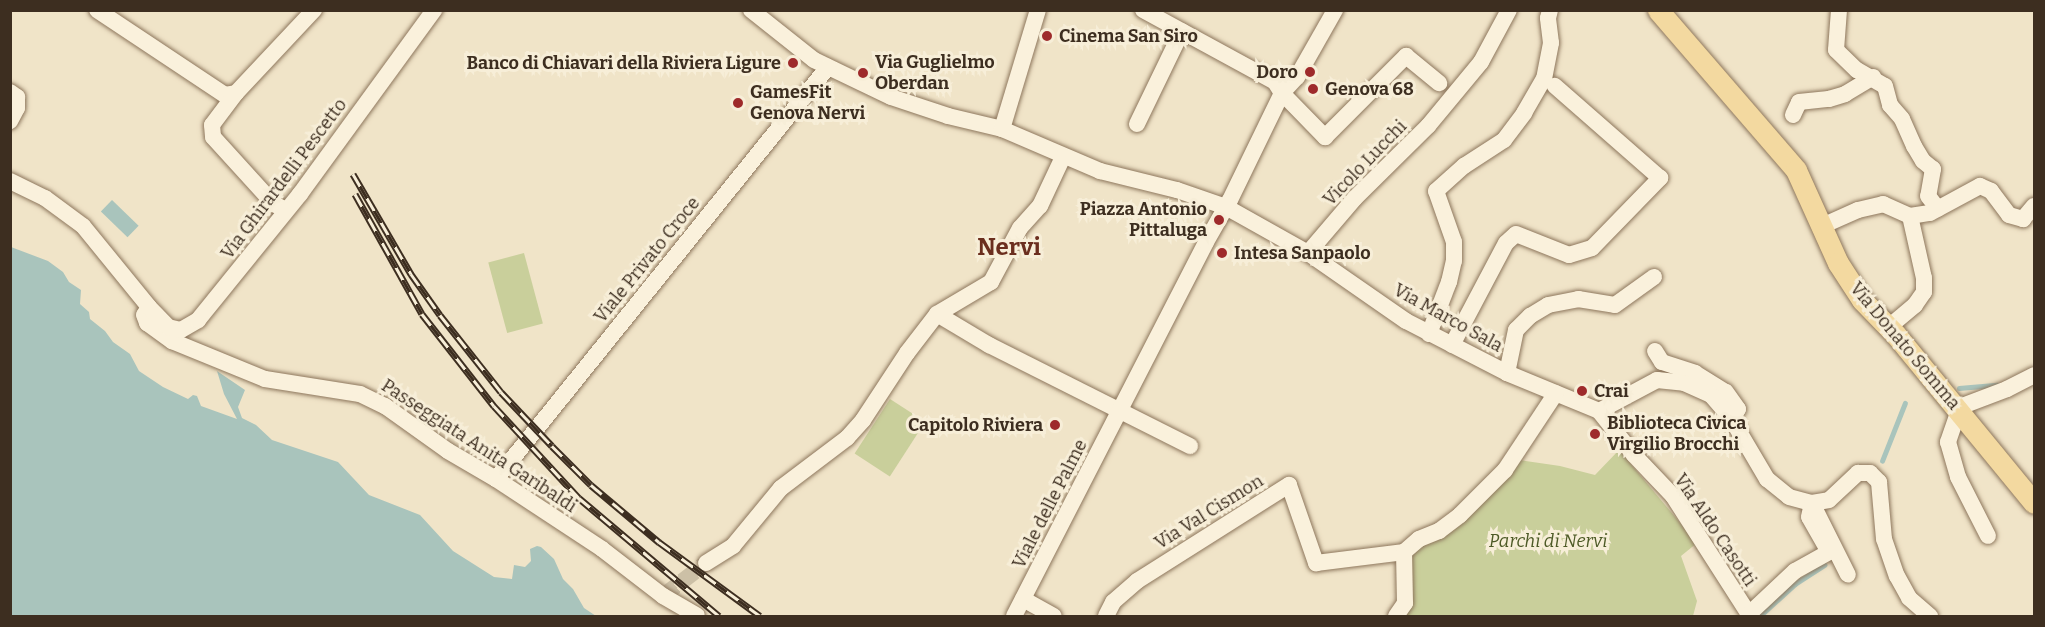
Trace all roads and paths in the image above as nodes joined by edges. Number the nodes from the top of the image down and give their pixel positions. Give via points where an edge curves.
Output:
1 (97, 10) edge
2 (314, 10) edge
3 (434, 10) edge
4 (751, 10) edge
5 (1038, 10) edge
6 (1143, 10) edge
7 (1335, 10) edge
8 (1509, 10) edge
9 (1550, 10) edge
10 (1658, 10) edge
11 (1839, 10) edge
12 (1182, 30) junction
13 (828, 67) junction
14 (1873, 77) junction
15 (1439, 83) dead end
16 (1555, 86) dead end
17 (10, 92) edge
18 (236, 93) junction
19 (1282, 93) junction
20 (1792, 115) dead end
21 (10, 121) edge
22 (1137, 124) dead end
23 (1002, 129) junction
24 (1063, 157) junction
25 (10, 181) edge
26 (1228, 204) junction
27 (2034, 206) edge
28 (1938, 209) junction
29 (286, 210) junction
30 (1910, 216) junction
31 (1822, 226) junction
32 (1308, 253) junction
33 (1654, 277) dead end
34 (149, 307) junction
35 (937, 315) junction
36 (1889, 327) junction
37 (1429, 334) junction
38 (1452, 345) junction
39 (1655, 351) dead end
40 (1507, 373) junction
41 (2034, 375) edge
42 (1556, 393) junction
43 (1958, 409) junction
44 (1120, 410) junction
45 (1599, 411) junction
46 (1731, 418) junction
47 (1190, 446) dead end
48 (496, 479) junction
49 (1812, 503) junction
50 (2034, 503) edge
51 (1988, 536) dead end
52 (1404, 552) junction
53 (706, 563) tunnel mouth
54 (1848, 575) dead end
55 (1023, 599) junction
56 (1750, 615) edge
57 (697, 616) edge
58 (1014, 616) edge
59 (1054, 616) edge
60 (1106, 616) edge
61 (1396, 616) edge
62 (1930, 616) edge

1 - 18 street via 225,95
2 - 18 street
3 - 29 street, Via Ghirardelli Pescetto
4 - 13 street
5 - 23 street
6 - 12 street
7 - 19 street via 1297,76
8 - 32 street, Vicolo Lucchi via 1481,62 1428,126 1355,198
9 - 37 street via 1551,44 1544,79 1524,113 1504,140 1464,166 1436,191 1454,242 1454,261
10 - 31 main road, Via Donato Somma via 1796,170
11 - 14 street via 1836,50 1857,70
12 - 19 street via 1275,82
12 - 22 street
13 - 23 street via 891,97
13 - 48 street, Viale Privato Croce
14 - 20 street via 1845,94 1799,102
14 - 28 street via 1885,86 1890,105 1902,119 1923,161 1933,169 1928,196
15 - 19 street via 1406,56 1325,137
16 - 38 street via 1660,178 1592,248 1569,255 1516,234 1506,243
17 - 21 street via 17,97 17,108
18 - 29 street via 212,124 213,137 274,204
19 - 26 street
23 - 24 street
24 - 26 street via 1100,171
24 - 35 street via 1040,206 1020,228 991,282
25 - 34 street, Passeggiata Anita Garibaldi via 45,198 83,226
26 - 32 street, Via Marco Sala
26 - 44 street, Viale delle Palme
27 - 28 street via 2023,219 2009,215 1990,191 1980,186
28 - 30 street
29 - 34 street, Via Ghirardelli Pescetto via 198,320 181,330 168,327
30 - 31 street via 1882,204
30 - 36 street via 1924,292
31 - 36 main road, Via Donato Somma via 1838,263 1862,300
32 - 37 street, Via Marco Sala
33 - 40 street via 1615,305 1578,299 1548,305 1530,316 1516,330
34 - 48 street, Passeggiata Anita Garibaldi via 144,315 147,323 172,341 265,379 362,395
35 - 44 street
35 - 53 street via 847,438 781,488 733,546
36 - 43 main road, Via Donato Somma
37 - 38 street, Via Marco Sala
38 - 40 street, Via Marco Sala
39 - 46 street via 1662,362 1695,373 1726,392 1738,409
40 - 42 street, Via Marco Sala
41 - 43 street
42 - 45 street, Via Marco Sala
42 - 52 street via 1505,470 1460,515
43 - 50 main road, Via Donato Somma
43 - 51 street via 1948,442 1958,477
44 - 47 street
44 - 55 street, Viale delle Palme
45 - 46 street via 1657,380 1684,383 1711,395
45 - 56 street, Via Aldo Casotti via 1672,496
46 - 49 street via 1767,478 1789,497
48 - 57 street, Passeggiata Anita Garibaldi
49 - 54 street
49 - 56 street via 1809,517 1829,552 1795,571
49 - 62 street via 1829,500 1858,473 1870,473 1879,483 1884,539 1897,576 1909,598
52 - 60 street, Via Val Cismon via 1316,563 1289,484 1137,581 1113,602
52 - 61 street via 1406,603
55 - 58 street, Viale delle Palme
55 - 59 street

